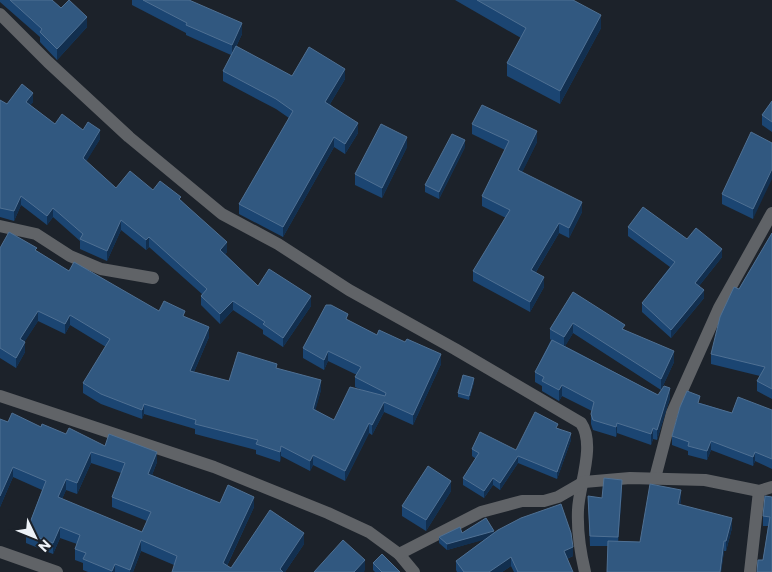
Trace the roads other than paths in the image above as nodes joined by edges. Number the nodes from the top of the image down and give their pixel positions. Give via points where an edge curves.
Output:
1 (0, 14) edge
2 (772, 214) edge
3 (0, 226) edge
4 (153, 278) dead end
5 (0, 396) edge
6 (655, 478) junction
7 (584, 482) junction
8 (766, 489) edge
9 (0, 552) edge
10 (398, 554) junction
11 (57, 572) edge
12 (414, 572) edge
13 (585, 572) edge
14 (750, 572) edge

1 - 7 street via 129,137 222,214 581,422 587,441
2 - 6 street via 719,308 672,413
3 - 4 street via 36,234 70,256 101,269
5 - 10 street via 214,467 369,532
6 - 7 street
6 - 8 street via 705,480
7 - 10 street via 558,497 522,501 481,512
7 - 13 street via 578,508 579,547
8 - 14 street
9 - 11 street
10 - 12 street

